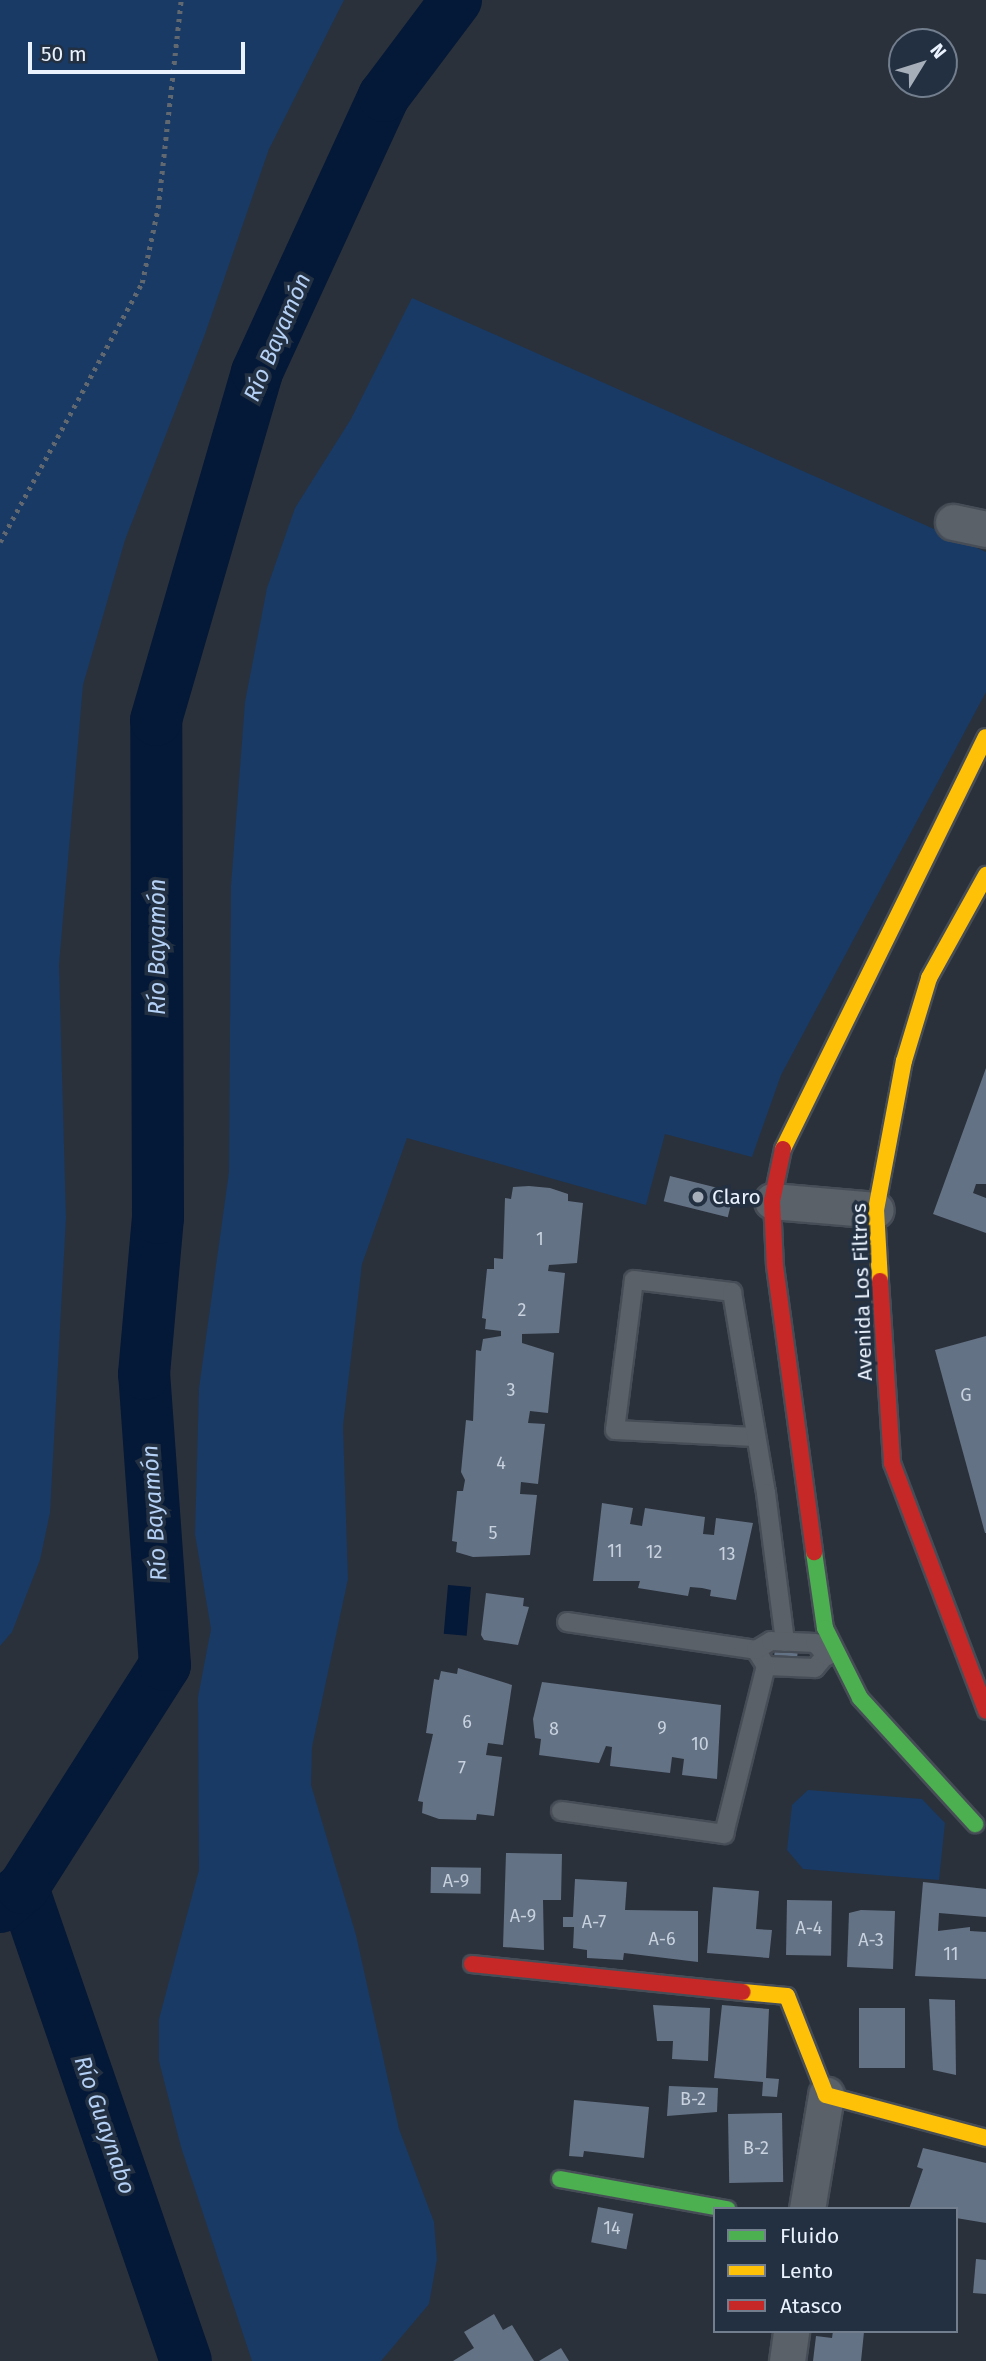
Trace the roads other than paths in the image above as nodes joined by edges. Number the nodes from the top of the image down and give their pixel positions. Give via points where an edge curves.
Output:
1 (986, 737) edge
2 (986, 875) edge
3 (772, 1201) junction
4 (876, 1210) junction
5 (755, 1437) junction
6 (567, 1622) dead end
7 (785, 1642) junction
8 (756, 1650) junction
9 (831, 1656) junction
10 (766, 1666) junction
11 (986, 1711) edge
12 (562, 1811) dead end
13 (975, 1824) dead end
14 (472, 1964) dead end
15 (826, 2095) junction
16 (986, 2138) edge
17 (560, 2179) dead end
18 (716, 2207) edge
19 (807, 2207) edge
20 (791, 2333) edge
21 (787, 2361) edge

1 - 3 street via 780,1156
2 - 4 street, Avenida Los Filtros via 929,978 904,1061
3 - 4 street
3 - 9 street via 775,1266
4 - 11 street, Avenida Los Filtros via 892,1463
5 - 5 lane via 732,1292 634,1280 615,1430
5 - 7 lane
6 - 8 lane
7 - 8 lane via 771,1641
7 - 9 lane via 815,1643
8 - 10 lane
9 - 10 lane via 815,1668
9 - 13 street via 860,1698
10 - 12 lane via 724,1835
14 - 15 street via 787,1996
15 - 16 street
15 - 19 street
17 - 18 street
20 - 21 street

